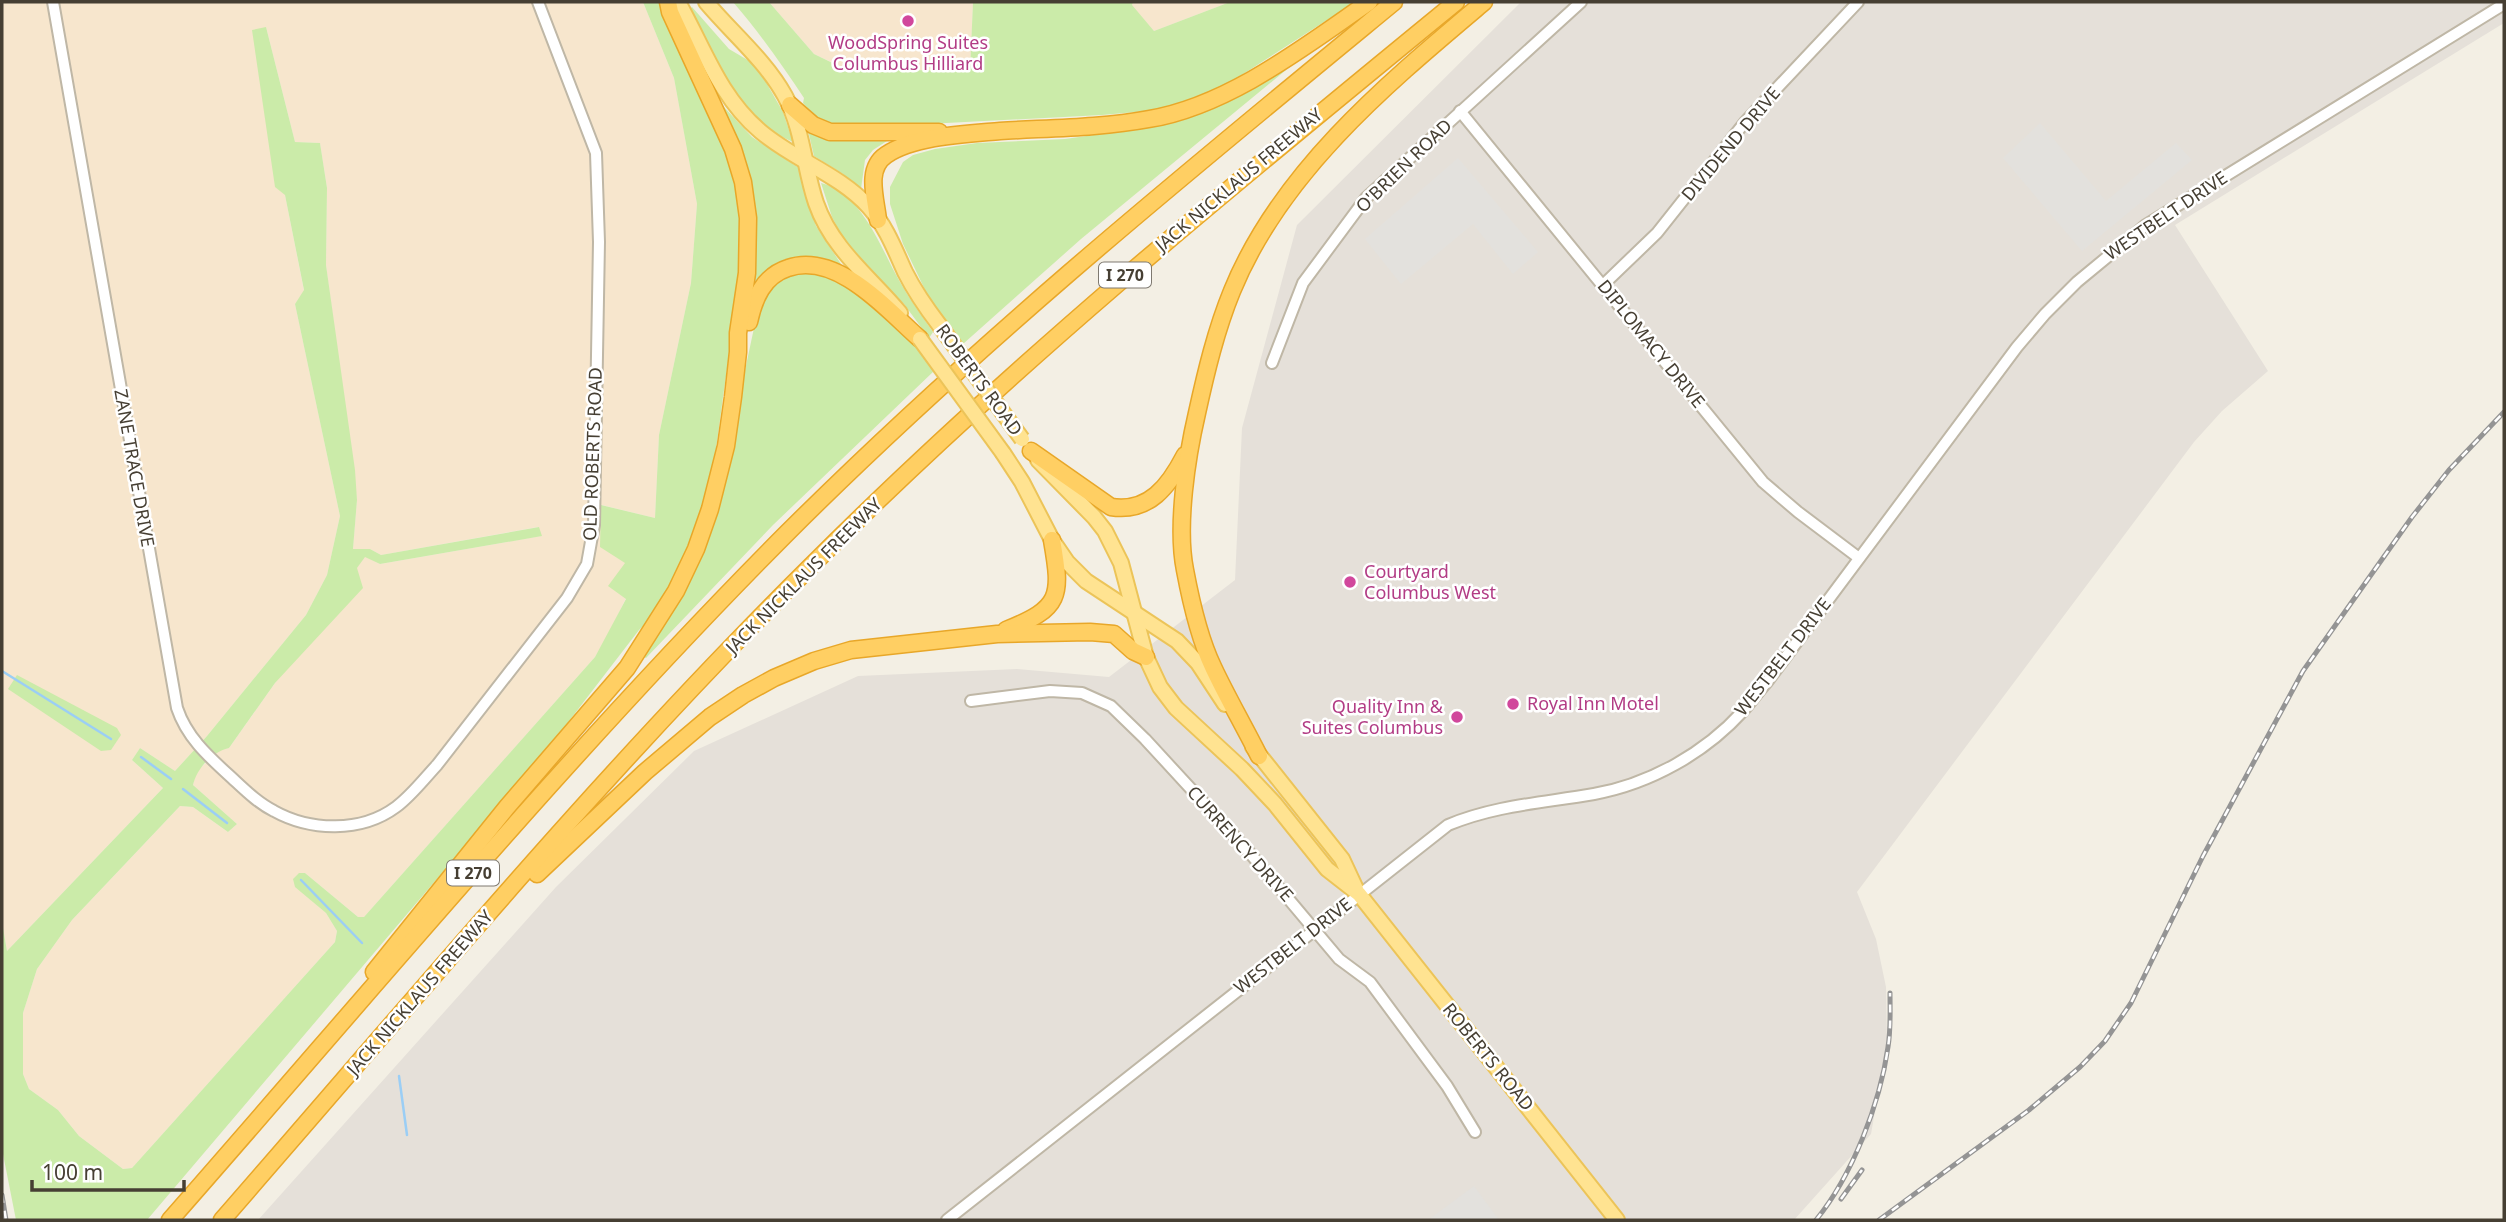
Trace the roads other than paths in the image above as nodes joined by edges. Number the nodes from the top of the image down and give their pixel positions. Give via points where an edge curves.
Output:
1 (53, 2) edge
2 (538, 2) edge
3 (668, 2) edge
4 (678, 2) edge
5 (706, 2) edge
6 (1369, 2) edge
7 (1394, 2) edge
8 (1456, 2) edge
9 (1484, 2) edge
10 (1581, 2) edge
11 (1857, 2) edge
12 (2504, 4) edge
13 (790, 105) junction
14 (1460, 111) junction
15 (973, 133) junction
16 (805, 161) junction
17 (878, 220) junction
18 (1603, 285) junction
19 (920, 339) junction
20 (738, 352) junction
21 (1272, 363) dead end
22 (1027, 445) junction
23 (1189, 446) junction
24 (1052, 540) junction
25 (1859, 558) junction
26 (1134, 613) junction
27 (997, 634) junction
28 (1146, 657) junction
29 (971, 701) dead end
30 (1259, 756) junction
31 (356, 824) joint
32 (1359, 894) junction
33 (1315, 929) junction
34 (468, 938) junction
35 (331, 1035) junction
36 (1475, 1132) dead end
37 (170, 1220) edge
38 (222, 1220) edge
39 (947, 1220) edge
40 (1617, 1220) edge

1 - 31 street, ZANE TRACE DRIVE via 170,677 182,722 210,758 272,810 318,826
2 - 31 street, OLD ROBERTS ROAD via 596,153 594,525 587,564 567,598 437,765 395,808
3 - 20 highway via 724,126 743,182 749,247
4 - 16 main road, ROBERTS ROAD via 733,103 763,133
5 - 13 main road, ROBERTS ROAD via 768,69
6 - 15 highway via 1252,79 1177,113 1095,125
7 - 35 highway, I 270 via 1010,323 796,525 604,725
8 - 34 highway, JACK NICKLAUS FREEWAY / I 270 via 1202,210 961,421 810,566 686,696
9 - 23 highway via 1343,129 1280,205 1232,290
10 - 14 street, O'BRIEN ROAD
11 - 18 street, DIVIDEND DRIVE via 1745,122 1657,233
12 - 25 street, WESTBELT DRIVE via 2178,204 2105,257 2031,330
13 - 15 highway via 813,125 830,132
13 - 16 main road, ROBERTS ROAD
14 - 18 street, DIPLOMACY DRIVE
14 - 21 street, O'BRIEN ROAD via 1366,198 1303,284
15 - 17 highway via 908,145 884,156 873,174
16 - 17 main road, ROBERTS ROAD via 850,190
16 - 19 main road, ROBERTS ROAD via 817,205 841,250
17 - 22 main road, ROBERTS ROAD, bridge via 916,293
18 - 25 street, DIPLOMACY DRIVE via 1763,482
19 - 20 highway via 854,282 824,266 804,264 780,271 763,286
19 - 24 main road, ROBERTS ROAD, bridge via 1003,453
20 - 35 highway via 718,481 696,549 676,591 627,668 451,874 377,967
22 - 23 highway via 1102,502 1123,509 1143,504 1163,490
22 - 26 main road, ROBERTS ROAD via 1105,531 1121,563
23 - 30 highway via 1184,568 1213,666
24 - 26 main road, ROBERTS ROAD via 1086,581
24 - 27 highway via 1057,569 1054,600 1031,620
25 - 32 street, WESTBELT DRIVE via 1744,710 1691,754 1618,789 1476,813 1457,821
26 - 28 main road, ROBERTS ROAD
26 - 30 main road, ROBERTS ROAD via 1188,652
27 - 28 highway via 1114,634
27 - 34 highway via 850,650 774,678 743,695 645,772
28 - 32 main road, ROBERTS ROAD via 1176,708 1242,769 1327,869
29 - 33 street, CURRENCY DRIVE via 1050,691 1082,693 1111,706
30 - 32 main road, ROBERTS ROAD via 1342,859
32 - 33 street, WESTBELT DRIVE
32 - 40 main road, ROBERTS ROAD
33 - 36 street, CURRENCY DRIVE via 1339,959 1382,996
33 - 39 street, WESTBELT DRIVE
34 - 38 highway, JACK NICKLAUS FREEWAY / I 270
35 - 37 highway, I 270

